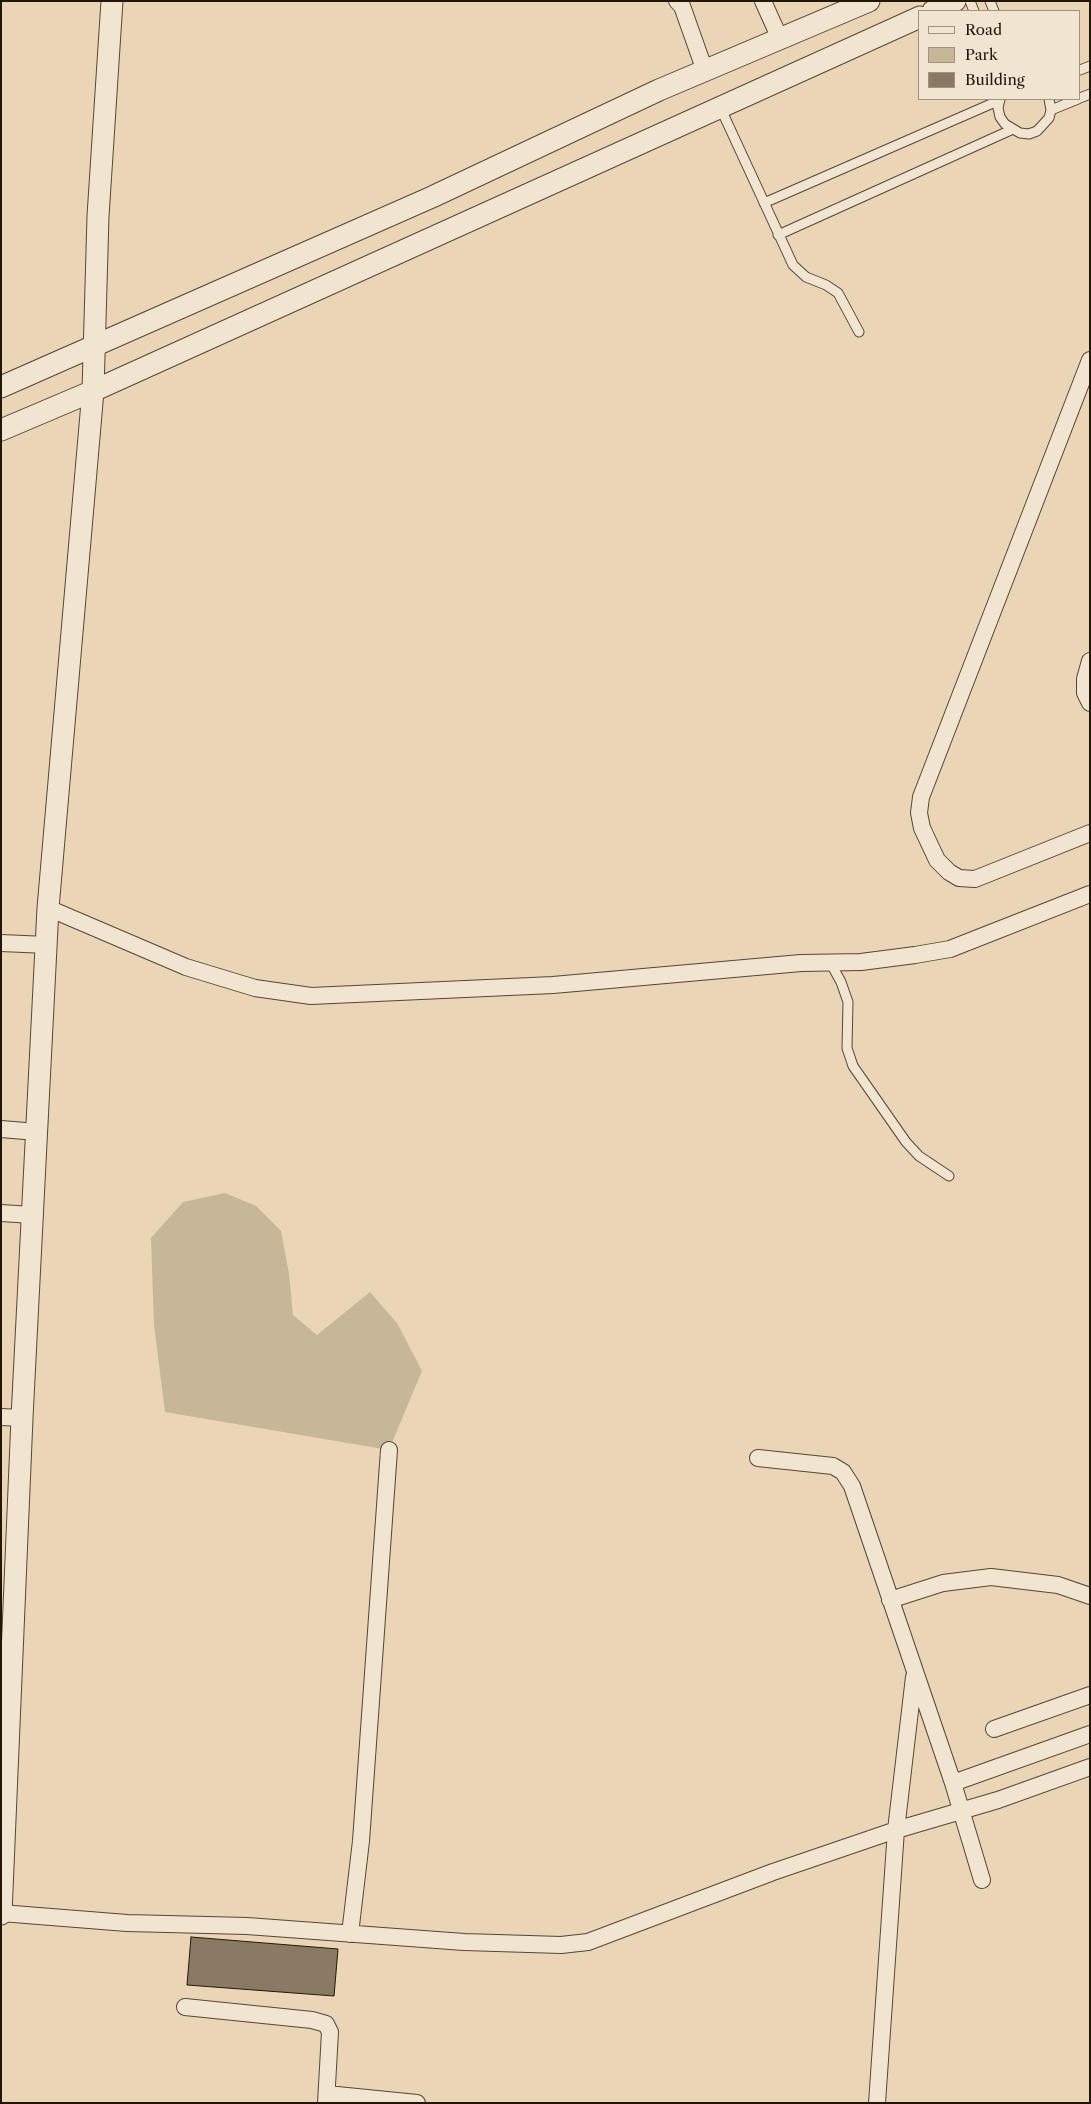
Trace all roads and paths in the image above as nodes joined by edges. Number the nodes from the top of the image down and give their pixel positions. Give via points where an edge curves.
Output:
1 (112, 1) edge
2 (677, 1) edge
3 (763, 1) edge
4 (869, 1) edge
5 (955, 1) edge
6 (935, 10) edge
7 (918, 18) edge
8 (780, 39) junction
9 (705, 71) junction
10 (998, 100) edge
11 (1000, 100) edge
12 (1049, 100) edge
13 (1074, 100) edge
14 (720, 107) junction
15 (1051, 110) junction
16 (1011, 130) junction
17 (764, 202) junction
18 (778, 235) junction
19 (859, 332) dead end
20 (94, 347) junction
21 (1090, 360) edge
22 (1, 387) edge
23 (93, 391) junction
24 (1, 430) edge
25 (1090, 661) edge
26 (1090, 702) edge
27 (1090, 833) edge
28 (1090, 894) edge
29 (48, 908) junction
30 (1, 943) edge
31 (47, 945) junction
32 (830, 962) junction
33 (1, 1129) edge
34 (37, 1132) junction
35 (949, 1176) dead end
36 (1, 1213) edge
37 (32, 1215) junction
38 (12, 1418) edge
39 (389, 1450) dead end
40 (758, 1458) dead end
41 (8, 1579) edge
42 (1090, 1596) edge
43 (890, 1600) junction
44 (915, 1672) junction
45 (1090, 1695) edge
46 (6, 1697) edge
47 (994, 1729) dead end
48 (1090, 1734) edge
49 (1090, 1767) edge
50 (953, 1783) junction
51 (962, 1811) junction
52 (896, 1830) junction
53 (982, 1880) dead end
54 (1, 1914) edge
55 (350, 1934) junction
56 (185, 2007) dead end
57 (327, 2098) edge
58 (417, 2103) edge
59 (877, 2103) edge

1 - 20 street via 98,216
2 - 9 street via 682,6
3 - 8 street
4 - 8 street
5 - 6 street
7 - 14 street
8 - 9 street
9 - 20 street
10 - 17 lane
11 - 16 lane via 1000,117
12 - 15 lane
13 - 15 lane
14 - 17 lane
14 - 23 street
15 - 16 lane via 1037,131 1020,133
16 - 18 lane
17 - 18 lane
18 - 19 lane via 798,272 838,293
20 - 22 street
20 - 23 street
21 - 27 street via 921,797 919,812 922,828 937,860 959,878 975,880
23 - 24 street
23 - 29 street
25 - 26 street via 1085,679 1085,693
28 - 32 street via 950,949 861,962
29 - 31 street
29 - 32 street via 186,967 255,988 311,996 553,985
30 - 31 street
31 - 34 street
32 - 35 lane via 848,1002 847,1048 853,1066 906,1142
33 - 34 street
34 - 37 street
36 - 37 street
37 - 38 street
38 - 41 street
39 - 55 street via 361,1841
40 - 43 street via 833,1466 843,1472 852,1486
41 - 46 street
42 - 43 street via 1058,1585 991,1577 943,1583
43 - 44 street
44 - 50 street
44 - 52 street
45 - 47 street
46 - 54 street
48 - 50 street
49 - 51 street
50 - 51 street
51 - 52 street
51 - 53 street
52 - 55 street via 773,1872 588,1942 562,1945
52 - 59 street
54 - 55 street
56 - 57 street via 326,2024 330,2032
57 - 58 street

